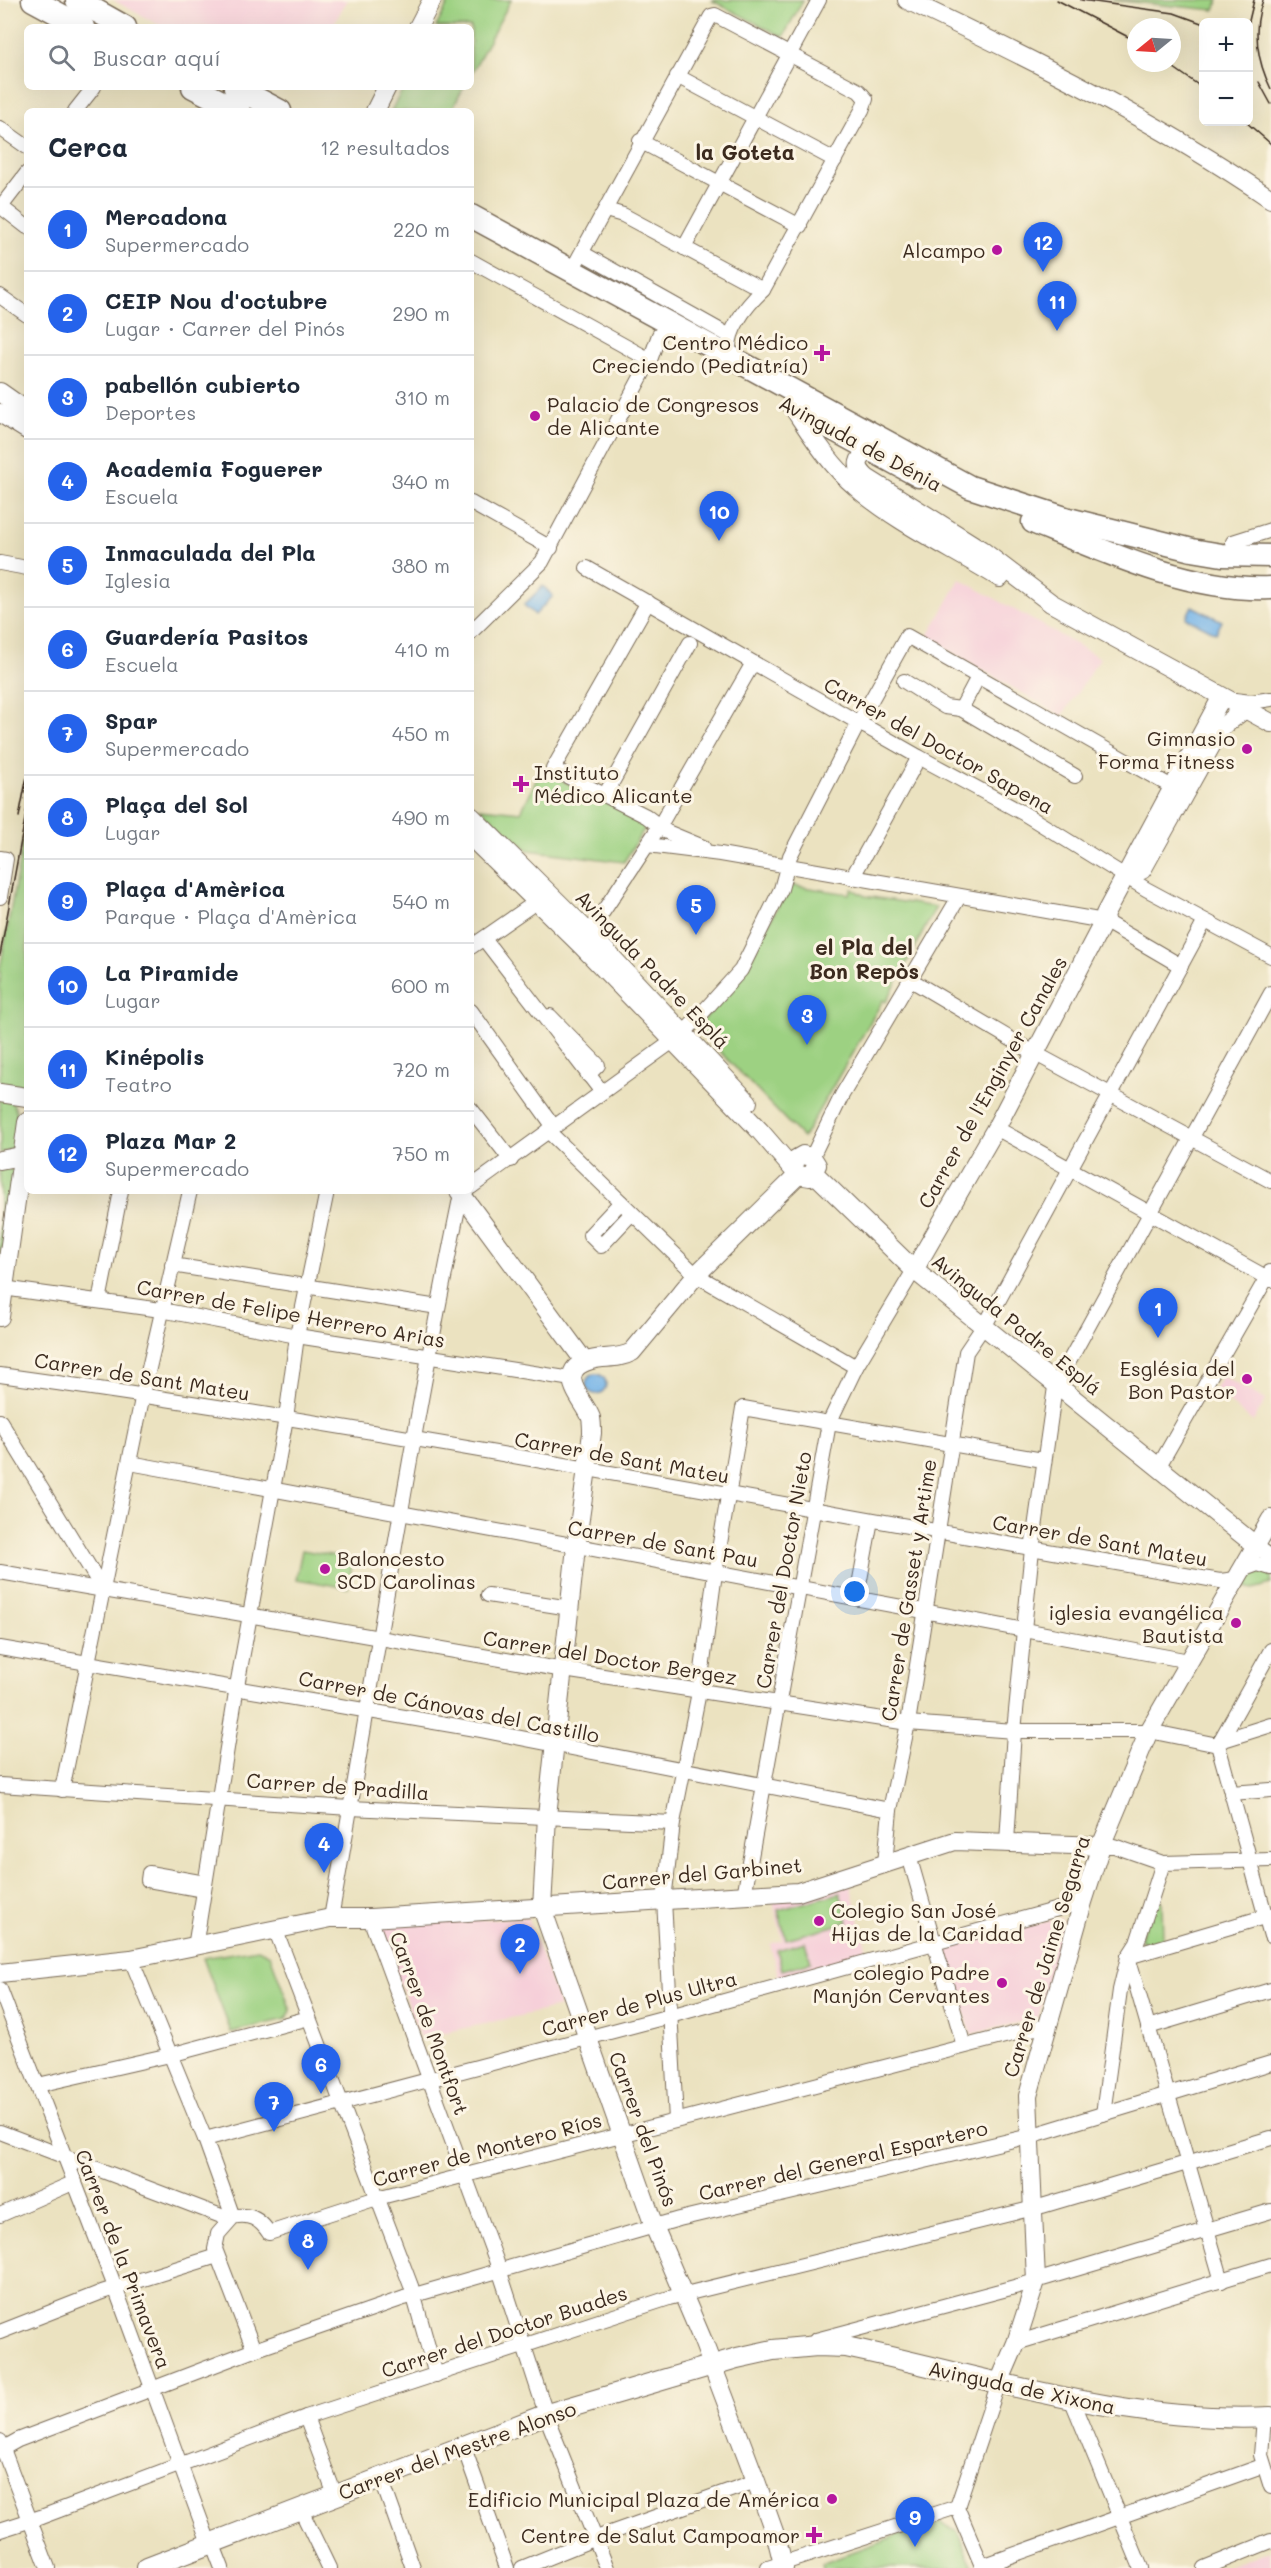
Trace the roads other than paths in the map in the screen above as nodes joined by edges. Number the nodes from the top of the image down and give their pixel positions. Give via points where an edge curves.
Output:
1 (33, 0) edge
2 (77, 0) edge
3 (819, 0) edge
4 (907, 0) edge
5 (428, 3) edge
6 (77, 24) edge
7 (120, 24) edge
8 (419, 24) edge
9 (790, 54) junction
10 (677, 76) junction
11 (92, 90) edge
12 (199, 90) edge
13 (242, 90) edge
14 (386, 90) edge
15 (77, 108) edge
16 (232, 108) edge
17 (274, 108) edge
18 (376, 108) edge
19 (755, 116) junction
20 (0, 128) edge
21 (640, 141) junction
22 (24, 145) edge
23 (835, 160) junction
24 (24, 177) edge
25 (719, 181) junction
26 (1267, 196) edge
27 (0, 207) edge
28 (606, 210) junction
29 (474, 217) edge
30 (24, 225) edge
31 (800, 226) junction
32 (474, 235) edge
33 (684, 248) junction
34 (578, 262) junction
35 (474, 263) edge
36 (763, 290) junction
37 (0, 296) edge
38 (24, 313) edge
39 (659, 335) junction
40 (730, 346) junction
41 (650, 360) junction
42 (0, 392) edge
43 (792, 406) junction
44 (24, 409) edge
45 (0, 413) edge
46 (24, 428) edge
47 (870, 449) junction
48 (1014, 503) junction
49 (474, 505) edge
50 (896, 515) junction
51 (1033, 522) junction
52 (1271, 530) edge
53 (1271, 540) edge
54 (1233, 542) junction
55 (551, 548) junction
56 (1271, 556) edge
57 (0, 563) edge
58 (24, 567) edge
59 (587, 568) dead end
60 (1005, 569) junction
61 (1271, 569) edge
62 (1271, 588) edge
63 (648, 602) junction
64 (1051, 603) junction
65 (474, 629) edge
66 (690, 643) dead end
67 (753, 663) junction
68 (978, 677) junction
69 (904, 681) dead end
70 (1221, 698) junction
71 (1271, 699) edge
72 (1246, 708) junction
73 (961, 709) junction
74 (859, 722) junction
75 (1271, 723) edge
76 (1221, 728) junction
77 (919, 757) junction
78 (1075, 776) dead end
79 (1172, 787) junction
80 (604, 795) junction
81 (474, 819) edge
82 (659, 827) junction
83 (474, 840) edge
84 (648, 845) junction
85 (720, 854) junction
86 (3, 858) edge
87 (787, 868) junction
88 (1126, 876) junction
89 (852, 878) junction
90 (0, 897) edge
91 (959, 897) junction
92 (536, 902) junction
93 (1105, 918) junction
94 (1205, 921) junction
95 (589, 933) junction
96 (484, 939) junction
97 (474, 945) edge
98 (1271, 956) edge
99 (1182, 966) junction
100 (911, 980) junction
101 (1271, 993) edge
102 (474, 1015) edge
103 (678, 1037) junction
104 (1036, 1054) junction
105 (602, 1092) junction
106 (0, 1093) edge
107 (1111, 1093) junction
108 (24, 1097) edge
109 (474, 1113) edge
110 (996, 1128) junction
111 (551, 1129) junction
112 (1192, 1137) junction
113 (24, 1139) edge
114 (21, 1156) junction
115 (0, 1160) edge
116 (511, 1160) junction
117 (803, 1166) junction
118 (1070, 1170) junction
119 (1271, 1181) edge
120 (474, 1184) edge
121 (120, 1194) edge
122 (189, 1194) edge
123 (326, 1194) edge
124 (463, 1194) edge
125 (466, 1194) edge
126 (621, 1202) junction
127 (632, 1213) junction
128 (1150, 1214) junction
129 (172, 1265) junction
130 (914, 1270) junction
131 (696, 1275) junction
132 (1270, 1276) edge
133 (308, 1286) junction
134 (3, 1288) junction
135 (99, 1302) junction
136 (438, 1307) junction
137 (161, 1310) junction
138 (0, 1317) edge
139 (983, 1327) junction
140 (297, 1336) junction
141 (430, 1357) junction
142 (585, 1362) junction
143 (856, 1367) junction
144 (0, 1375) edge
145 (572, 1379) junction
146 (1055, 1387) junction
147 (143, 1394) junction
148 (286, 1418) junction
149 (0, 1421) edge
150 (829, 1423) junction
151 (413, 1440) junction
152 (950, 1444) junction
153 (1043, 1460) junction
154 (130, 1463) junction
155 (1161, 1467) junction
156 (587, 1470) junction
157 (273, 1490) junction
158 (728, 1495) junction
159 (812, 1509) junction
160 (400, 1512) junction
161 (1271, 1519) edge
162 (871, 1520) junction
163 (938, 1531) junction
164 (1255, 1545) junction
165 (576, 1547) junction
166 (1032, 1549) junction
167 (1271, 1557) edge
168 (1271, 1568) edge
169 (0, 1572) edge
170 (715, 1573) junction
171 (1237, 1575) junction
172 (799, 1586) junction
173 (105, 1592) junction
174 (488, 1595) dead end
175 (857, 1596) junction
176 (570, 1608) junction
177 (924, 1609) junction
178 (250, 1614) junction
179 (1024, 1628) junction
180 (378, 1638) junction
181 (0, 1648) edge
182 (1271, 1650) edge
183 (1189, 1661) junction
184 (88, 1662) junction
185 (564, 1670) junction
186 (237, 1686) junction
187 (699, 1692) junction
188 (779, 1705) junction
189 (365, 1710) junction
190 (908, 1723) junction
191 (1271, 1725) edge
192 (1014, 1731) junction
193 (1149, 1731) junction
194 (1219, 1743) junction
195 (556, 1746) junction
196 (685, 1770) junction
197 (0, 1785) edge
198 (765, 1787) junction
199 (62, 1790) junction
200 (1271, 1790) edge
201 (1231, 1793) junction
202 (220, 1798) junction
203 (350, 1808) junction
204 (890, 1810) junction
205 (548, 1816) junction
206 (673, 1823) junction
207 (1007, 1842) junction
208 (1101, 1846) junction
209 (909, 1856) junction
210 (1271, 1860) edge
211 (1250, 1861) junction
212 (1163, 1863) junction
213 (885, 1864) junction
214 (744, 1896) junction
215 (664, 1900) junction
216 (1083, 1902) junction
217 (542, 1908) junction
218 (1268, 1916) edge
219 (331, 1918) junction
220 (370, 1918) junction
221 (276, 1931) junction
222 (1271, 1936) edge
223 (934, 1944) junction
224 (195, 1947) junction
225 (1141, 1948) junction
226 (1128, 1958) junction
227 (131, 1959) junction
228 (0, 1973) edge
229 (0, 1989) edge
230 (1271, 1990) edge
231 (670, 2016) junction
232 (309, 2018) junction
233 (1047, 2025) junction
234 (1148, 2027) junction
235 (587, 2037) junction
236 (964, 2046) junction
237 (170, 2055) junction
238 (1271, 2063) edge
239 (429, 2079) junction
240 (38, 2085) junction
241 (1167, 2094) junction
242 (340, 2103) junction
243 (1103, 2114) junction
244 (676, 2120) junction
245 (0, 2132) edge
246 (621, 2134) junction
247 (1029, 2136) junction
248 (1271, 2138) edge
249 (205, 2139) junction
250 (64, 2156) junction
251 (1187, 2161) junction
252 (464, 2176) junction
253 (75, 2182) junction
254 (377, 2198) junction
255 (1032, 2208) junction
256 (1271, 2211) edge
257 (0, 2215) edge
258 (231, 2218) junction
259 (654, 2226) junction
260 (1207, 2230) junction
261 (217, 2256) junction
262 (1271, 2265) edge
263 (499, 2271) junction
264 (1036, 2280) junction
265 (1222, 2281) junction
266 (114, 2289) junction
267 (683, 2293) junction
268 (414, 2295) junction
269 (0, 2332) edge
270 (1016, 2343) junction
271 (525, 2344) junction
272 (846, 2347) joint
273 (254, 2350) junction
274 (773, 2350) junction
275 (711, 2364) junction
276 (436, 2374) junction
277 (998, 2385) junction
278 (152, 2388) junction
279 (1072, 2401) junction
280 (547, 2415) junction
281 (306, 2417) junction
282 (1268, 2418) edge
283 (464, 2445) junction
284 (1, 2446) edge
285 (180, 2465) junction
286 (1262, 2466) junction
287 (381, 2478) junction
288 (756, 2481) junction
289 (1271, 2487) edge
290 (334, 2495) junction
291 (957, 2507) junction
292 (300, 2508) junction
293 (1121, 2516) junction
294 (29, 2519) junction
295 (0, 2530) edge
296 (596, 2538) junction
297 (1271, 2541) edge
298 (209, 2543) junction
299 (784, 2566) edge
300 (983, 2567) edge
301 (48, 2568) edge
302 (147, 2568) edge
303 (222, 2568) edge
304 (329, 2568) edge
305 (413, 2568) edge
306 (507, 2568) edge
307 (522, 2568) edge
308 (608, 2568) edge
309 (1141, 2568) edge
310 (1204, 2568) edge

1 - 6 main road
2 - 7 main road
3 - 9 street
4 - 26 street via 1050,71
5 - 8 street
9 - 10 street via 715,15 707,19
9 - 19 street
9 - 23 street via 859,90 866,99
10 - 19 street
10 - 21 street
11 - 15 street
12 - 16 main road
13 - 17 main road
14 - 18 street
19 - 23 street
19 - 25 street
20 - 22 street
21 - 25 street
21 - 28 street
23 - 31 street
24 - 27 street
25 - 31 street
25 - 33 street
27 - 30 street
28 - 33 street
28 - 34 street
29 - 34 main road, Avinguda de Dénia
31 - 36 street
32 - 39 main road, Avinguda de Dénia
33 - 36 street
34 - 40 main road, Avinguda de Dénia
35 - 41 street
36 - 40 street via 753,299
37 - 38 street
39 - 41 street
39 - 43 main road, Avinguda de Dénia
40 - 48 main road, Avinguda de Dénia via 970,487
41 - 55 street
42 - 44 street
43 - 47 main road, Avinguda de Dénia
43 - 50 street via 831,463 856,488
45 - 46 street
47 - 51 main road, Avinguda de Dénia via 963,498
47 - 60 street via 858,463 867,478
48 - 54 main road, Avinguda de Dénia
48 - 56 main road, Avinguda de Dénia via 1192,550
49 - 55 street
50 - 60 street via 906,513 966,551
50 - 64 street via 1029,595
51 - 61 main road, Avinguda de Dénia via 1194,565 1230,571
51 - 62 main road, Avinguda de Dénia via 1167,572 1245,589
52 - 54 street
53 - 54 main road, Avinguda de Dénia
55 - 65 street via 542,562
57 - 58 street
59 - 63 street, Carrer del Doctor Sapena
60 - 64 street
63 - 67 street, Carrer del Doctor Sapena
63 - 80 street via 553,769
64 - 70 street
66 - 80 street
67 - 74 street, Carrer del Doctor Sapena
67 - 82 street
68 - 73 street
68 - 74 street via 907,636
68 - 79 street
69 - 73 street via 945,707
70 - 71 street via 1251,702
70 - 72 street
70 - 76 street
70 - 79 street
72 - 75 street
72 - 76 street
73 - 78 street
74 - 77 street, Carrer del Doctor Sapena
74 - 87 street
76 - 88 street via 1142,870
77 - 88 street, Carrer del Doctor Sapena via 1023,813
77 - 89 street
79 - 88 street
80 - 82 street
81 - 95 street, Avinguda Padre Esplá
82 - 84 street
82 - 85 street
83 - 92 street, Avinguda Padre Esplá
84 - 85 street
84 - 95 street
85 - 87 street
86 - 90 street
87 - 89 street
87 - 103 street via 781,889 741,970
88 - 93 street, Carrer de l'Enginyer Canales
88 - 94 street, Carrer del Doctor Sapena
89 - 91 street
91 - 93 street
91 - 100 street
92 - 96 street
92 - 103 street, Avinguda Padre Esplá
93 - 99 street
93 - 104 street, Carrer de l'Enginyer Canales
94 - 98 street, Carrer del Doctor Sapena
94 - 99 street, Carrer de Gasset y Artime
95 - 103 street, Avinguda Padre Esplá
96 - 97 street
96 - 105 street
99 - 107 street, Carrer de Gasset y Artime
100 - 104 street
100 - 117 street
101 - 112 street
102 - 111 street
103 - 105 street
103 - 117 street, Avinguda Padre Esplá
104 - 107 street
104 - 110 street, Carrer de l'Enginyer Canales
105 - 111 street
106 - 108 street
107 - 112 street
107 - 118 street, Carrer de Gasset y Artime
109 - 116 street
110 - 118 street
110 - 130 street, Carrer de l'Enginyer Canales
111 - 116 street
111 - 126 street
112 - 119 street
112 - 128 street
113 - 114 street
114 - 115 street
114 - 134 street
116 - 120 street
117 - 130 street, Avinguda Padre Esplá
117 - 131 street
118 - 128 street
118 - 139 street, Carrer de Gasset y Artime
121 - 135 street
122 - 129 street
123 - 133 street
124 - 136 street
125 - 142 street
126 - 127 street
126 - 127 street via 590,1235 602,1246
127 - 131 street
128 - 132 street
128 - 146 street
129 - 133 street
129 - 137 street
130 - 139 street, Avinguda Padre Esplá
130 - 143 street, Carrer del Doctor Nieto
131 - 142 street via 632,1352 616,1359
131 - 143 street
132 - 155 street
133 - 136 street
133 - 140 street
134 - 135 street, Carrer de Felipe Herrero Arias
134 - 138 street
135 - 137 street, Carrer de Felipe Herrero Arias
136 - 141 street
137 - 140 street, Carrer de Felipe Herrero Arias
137 - 147 street
139 - 146 street, Avinguda Padre Esplá
139 - 152 street, Carrer de Gasset y Artime via 966,1352
140 - 141 street, Carrer de Felipe Herrero Arias
140 - 148 street
141 - 145 street, Carrer de Felipe Herrero Arias
141 - 151 street
142 - 145 street
143 - 150 street, Carrer del Doctor Nieto
144 - 147 street, Carrer de Sant Mateu
145 - 156 street via 575,1393 591,1418
146 - 153 street
146 - 155 street, Avinguda Padre Esplá
147 - 148 street, Carrer de Sant Mateu
147 - 154 street
148 - 151 street, Carrer de Sant Mateu
148 - 157 street
149 - 173 street
150 - 152 street
150 - 158 street via 743,1408
150 - 159 street, Carrer del Doctor Nieto
151 - 156 street, Carrer de Sant Mateu
151 - 160 street
152 - 153 street
152 - 163 street, Carrer de Gasset y Artime
153 - 166 street
154 - 157 street, Carrer de Sant Pau
154 - 173 street
155 - 164 street, Avinguda Padre Esplá
156 - 158 street, Carrer de Sant Mateu
156 - 165 street
157 - 160 street, Carrer de Sant Pau
157 - 178 street
158 - 159 street, Carrer de Sant Mateu
158 - 170 street
159 - 162 street, Carrer de Sant Mateu
159 - 172 street, Carrer del Doctor Nieto
160 - 165 street, Carrer de Sant Pau
160 - 180 street
161 - 164 street, Carrer de Jaime Segarra
162 - 163 street, Carrer de Sant Mateu
162 - 175 street
163 - 166 street, Carrer de Sant Mateu
163 - 177 street, Carrer de Gasset y Artime
164 - 167 street
164 - 171 street, Carrer de Jaime Segarra
165 - 170 street, Carrer de Sant Pau
165 - 176 street
166 - 171 street, Carrer de Sant Mateu via 1220,1581
166 - 179 street
168 - 171 street, Carrer de Sant Mateu via 1258,1564
169 - 173 street, Carrer del Doctor Bergez
170 - 172 street, Carrer de Sant Pau
170 - 187 street
171 - 183 street, Carrer de Jaime Segarra
172 - 175 street, Carrer de Sant Pau
172 - 188 street, Carrer del Doctor Nieto
173 - 178 street, Carrer del Doctor Bergez
173 - 184 street
174 - 176 street
175 - 177 street, Carrer de Sant Pau
176 - 185 street
177 - 179 street, Carrer de Sant Pau
177 - 190 street, Carrer de Gasset y Artime
178 - 180 street, Carrer del Doctor Bergez
178 - 186 street
179 - 183 street, Carrer de Sant Pau
179 - 192 street
180 - 185 street, Carrer del Doctor Bergez
180 - 189 street
181 - 184 street, Carrer de Cánovas del Castillo
182 - 194 street
183 - 193 street, Carrer de Jaime Segarra
184 - 186 street, Carrer de Cánovas del Castillo
184 - 199 street
185 - 187 street, Carrer del Doctor Bergez
185 - 195 street
186 - 189 street, Carrer de Cánovas del Castillo
186 - 202 street
187 - 188 street, Carrer del Doctor Bergez
187 - 196 street
188 - 190 street, Carrer del Doctor Bergez
188 - 198 street, Carrer del Doctor Nieto
189 - 195 street, Carrer de Cánovas del Castillo
189 - 203 street
190 - 192 street, Carrer del Doctor Bergez
190 - 204 street, Carrer de Gasset y Artime
191 - 194 street
192 - 193 street, Carrer del Doctor Bergez
192 - 207 street
193 - 194 street, Carrer del Doctor Bergez
193 - 208 street, Carrer de Jaime Segarra
194 - 201 street
195 - 196 street, Carrer de Cánovas del Castillo
195 - 205 street
196 - 198 street, Carrer de Cánovas del Castillo
196 - 206 street
197 - 199 street, Carrer de Pradilla
198 - 204 street, Carrer de Cánovas del Castillo
198 - 214 street, Carrer del Doctor Nieto
199 - 202 street, Carrer de Pradilla
200 - 201 street
201 - 211 street
202 - 203 street, Carrer de Pradilla
202 - 224 street
203 - 205 street, Carrer de Pradilla
203 - 219 street
204 - 213 street, Carrer de Gasset y Artime
205 - 206 street, Carrer de Pradilla
205 - 217 street
206 - 215 street
207 - 208 street, Carrer del Garbinet
207 - 209 street, Carrer del Garbinet via 955,1841
208 - 212 street, Carrer del Garbinet via 1114,1846
208 - 216 street, Carrer de Jaime Segarra
209 - 213 street, Carrer del Garbinet
209 - 223 street
210 - 211 street, Carrer del Garbinet
211 - 212 street, Carrer del Garbinet
211 - 218 street
212 - 225 street
213 - 214 street, Carrer del Garbinet via 798,1892
214 - 215 street, Carrer del Garbinet
215 - 217 street, Carrer del Garbinet
215 - 231 street
216 - 223 street, Carrer de Plus Ultra
216 - 233 street, Carrer de Jaime Segarra
217 - 220 street, Carrer del Garbinet
217 - 235 street, Carrer del Pinós
218 - 222 street
218 - 225 street
219 - 220 street, Carrer del Garbinet
219 - 221 street, Carrer del Garbinet
220 - 239 street, Carrer de Montfort
221 - 224 street, Carrer del Garbinet
221 - 232 street
223 - 231 street, Carrer de Plus Ultra
223 - 236 street
224 - 227 street, Carrer del Garbinet
225 - 226 street
226 - 234 street
226 - 243 street
227 - 228 street, Carrer del Garbinet
227 - 237 street
229 - 240 street, Carrer de la Primavera
230 - 234 street
231 - 235 street, Carrer de Plus Ultra
231 - 244 street
232 - 237 street
232 - 242 street
233 - 236 street, Carrer de Montero Ríos
233 - 247 street, Carrer de Jaime Segarra via 1028,2096
234 - 241 street
235 - 239 street, Carrer de Plus Ultra
235 - 246 street, Carrer del Pinós
236 - 244 street, Carrer de Montero Ríos
237 - 240 street
237 - 249 street
238 - 241 street, Carrer del General Espartero
239 - 242 street, Carrer de Plus Ultra
239 - 252 street, Carrer de Montfort
240 - 250 street, Carrer de la Primavera
241 - 243 street, Carrer del General Espartero
241 - 251 street
242 - 249 street, Carrer de Plus Ultra
242 - 254 street
243 - 247 street, Carrer del General Espartero
244 - 246 street, Carrer de Montero Ríos
245 - 250 street
246 - 252 street, Carrer de Montero Ríos
246 - 259 street, Carrer del Pinós
247 - 255 street, Carrer de Jaime Segarra
247 - 259 street, Carrer del General Espartero
248 - 251 street, Carrer del Doctor Buades
249 - 258 street
250 - 253 street, Carrer de la Primavera
250 - 258 street
251 - 255 street, Carrer del Doctor Buades
251 - 260 street
252 - 254 street, Carrer de Montero Ríos
252 - 263 street, Carrer de Montfort
253 - 257 street
253 - 266 street, Carrer de la Primavera
254 - 258 street, Carrer de Montero Ríos via 269,2233 249,2216
254 - 268 street
255 - 264 street, Carrer de Jaime Segarra
255 - 267 street, Carrer del Doctor Buades
256 - 260 street, Carrer del Mestre Alonso
258 - 261 street via 214,2242
259 - 263 street, Carrer del General Espartero
259 - 267 street, Carrer del Pinós
260 - 264 street, Carrer del Mestre Alonso
260 - 265 street
261 - 266 street
261 - 273 street
262 - 265 street
263 - 268 street, Carrer del General Espartero
263 - 271 street, Carrer de Montfort
264 - 270 street, Carrer de Jaime Segarra
264 - 274 street, Carrer del Mestre Alonso via 849,2333
265 - 270 street
266 - 269 street
266 - 278 street, Carrer de la Primavera
267 - 271 street, Carrer del Doctor Buades
267 - 275 street, Carrer del Pinós
268 - 273 street, Carrer del General Espartero
268 - 276 street
270 - 277 street, Carrer de Jaime Segarra
271 - 276 street, Carrer del Doctor Buades
271 - 280 street, Carrer de Montfort
272 - 274 main road, Carrer del Mestre Alonso
272 - 277 main road, Avinguda de Xixona
273 - 278 street
274 - 275 main road, Carrer del Mestre Alonso
275 - 280 main road, Carrer del Mestre Alonso
275 - 288 street, Carrer del Pinós
276 - 281 street, Carrer del Doctor Buades
277 - 279 main road, Avinguda de Xixona
277 - 291 street, Carrer de Jaime Segarra
278 - 284 street
278 - 285 street, Carrer de la Primavera
279 - 282 main road, Avinguda de Xixona
279 - 293 street
280 - 283 main road, Carrer del Mestre Alonso
280 - 296 street, Carrer de Montfort
281 - 285 street, Carrer del Doctor Buades
281 - 290 street
282 - 286 street via 1261,2439
283 - 287 main road, Carrer del Mestre Alonso
283 - 306 street
284 - 294 street
285 - 294 street, Carrer del Doctor Buades
285 - 298 street, Carrer de la Primavera
286 - 289 street
286 - 293 street
287 - 290 main road, Carrer del Mestre Alonso
287 - 305 street
288 - 296 street
288 - 299 street, Carrer del Pinós
290 - 292 main road, Carrer del Mestre Alonso
291 - 299 street
291 - 300 street
292 - 298 main road, Carrer del Mestre Alonso
292 - 304 street
293 - 300 street
293 - 309 street
294 - 295 street, Carrer del Doctor Buades
294 - 301 street
296 - 307 street
296 - 308 street, Carrer de Montfort
297 - 310 street
298 - 302 main road, Carrer del Mestre Alonso
298 - 303 street, Carrer de la Primavera

